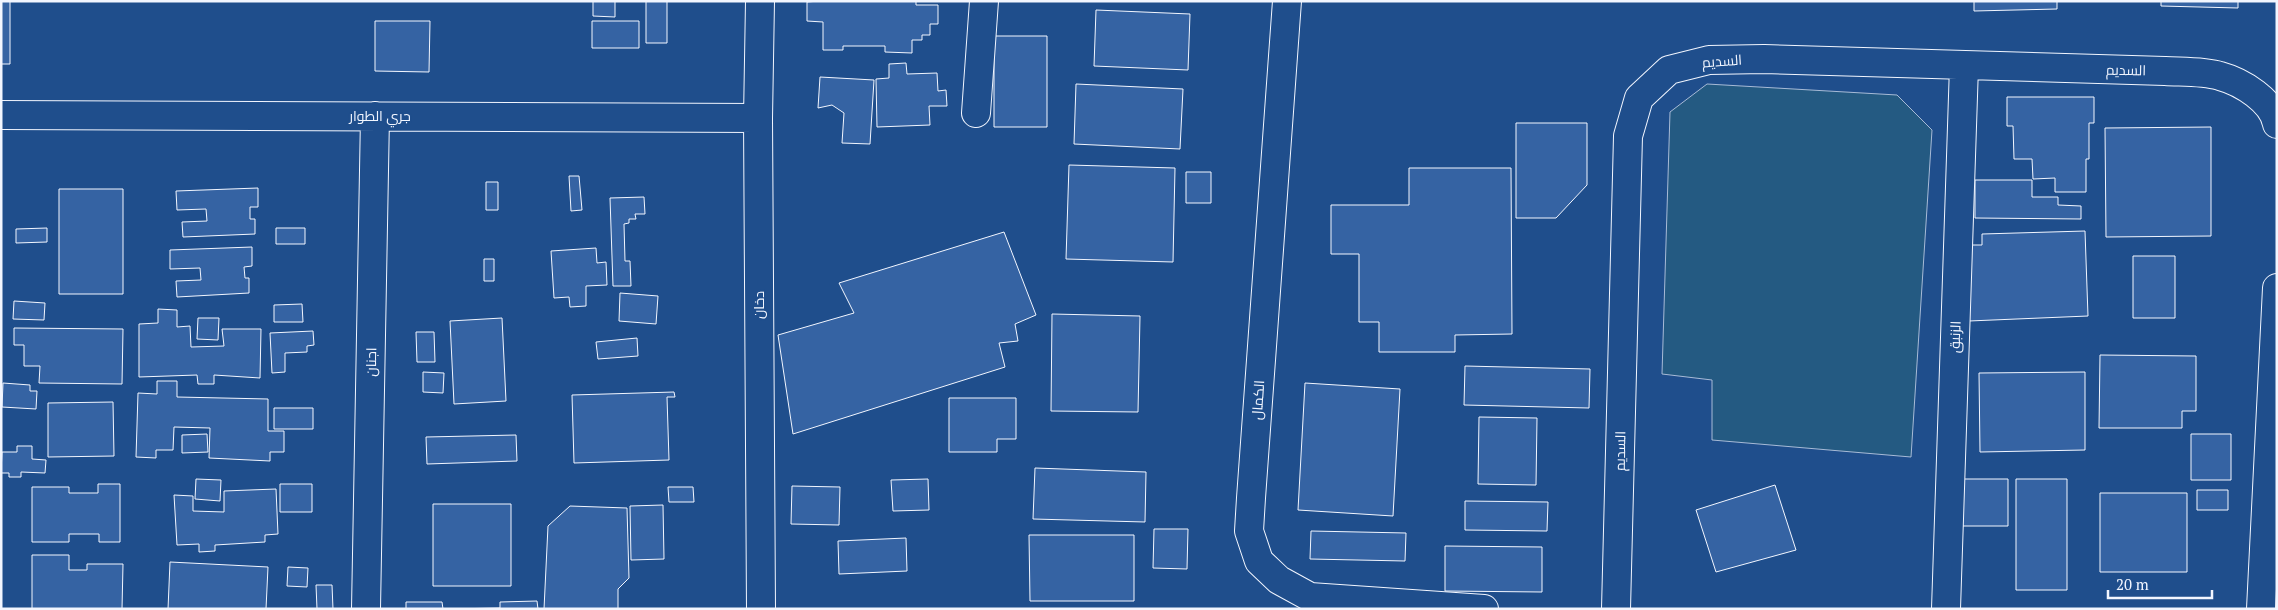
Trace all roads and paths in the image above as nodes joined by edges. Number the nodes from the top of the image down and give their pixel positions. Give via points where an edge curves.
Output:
1 (760, 1) edge
2 (984, 1) edge
3 (1287, 1) edge
4 (1964, 66) junction
5 (976, 113) dead end
6 (1, 115) edge
7 (375, 116) junction
8 (758, 118) junction
9 (2277, 124) edge
10 (2277, 288) edge
11 (366, 609) edge
12 (761, 609) edge
13 (1484, 609) edge
14 (1616, 609) edge
15 (1946, 609) edge
16 (2261, 609) edge

1 - 8 street, دخان
2 - 5 street
3 - 13 street, الكمال via 1251,498 1250,531 1259,562 1279,580 1310,597
4 - 9 street, السديم via 2220,75 2256,93 2275,115
4 - 14 street, السديم via 1880,61 1709,60 1669,70 1639,98 1628,136
4 - 15 street, الزنبق
6 - 7 street, جري الطوار
7 - 8 street, جري الطوار
7 - 11 street, اجنان
8 - 12 street, دخان
10 - 16 street

